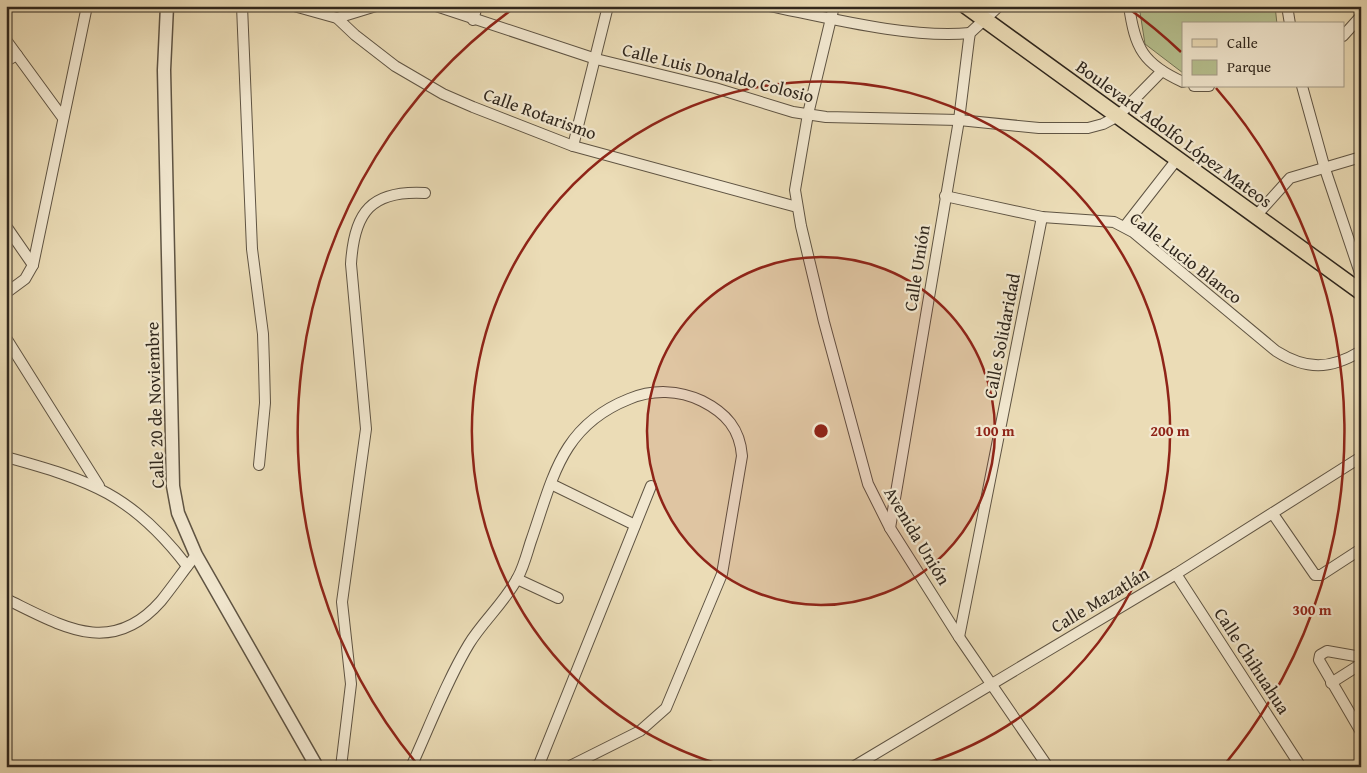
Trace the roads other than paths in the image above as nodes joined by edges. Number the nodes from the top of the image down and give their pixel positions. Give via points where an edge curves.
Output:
1 (87, 6) edge
2 (166, 6) edge
3 (242, 6) edge
4 (294, 6) edge
5 (376, 6) edge
6 (436, 6) edge
7 (477, 6) edge
8 (608, 6) edge
9 (770, 6) edge
10 (834, 6) edge
11 (966, 6) edge
12 (999, 6) edge
13 (1129, 6) edge
14 (1287, 6) edge
15 (1361, 16) edge
16 (337, 18) junction
17 (830, 18) junction
18 (473, 20) junction
19 (985, 20) junction
20 (1290, 22) edge
21 (970, 33) junction
22 (1344, 35) edge
23 (6, 40) edge
24 (16, 54) junction
25 (596, 59) junction
26 (6, 61) edge
27 (1162, 71) junction
28 (1182, 81) edge
29 (1303, 88) edge
30 (808, 114) junction
31 (1118, 116) junction
32 (63, 118) junction
33 (959, 120) junction
34 (573, 146) junction
35 (1178, 158) junction
36 (1361, 158) edge
37 (1325, 169) junction
38 (425, 193) dead end
39 (945, 196) junction
40 (797, 207) junction
41 (1042, 217) junction
42 (1255, 217) junction
43 (6, 226) edge
44 (1124, 226) junction
45 (1358, 262) edge
46 (33, 265) junction
47 (1361, 276) edge
48 (1361, 292) edge
49 (6, 293) edge
50 (6, 338) edge
51 (1361, 350) edge
52 (6, 457) edge
53 (1361, 457) edge
54 (259, 465) dead end
55 (551, 484) junction
56 (99, 486) junction
57 (651, 486) dead end
58 (1273, 514) junction
59 (636, 525) junction
60 (890, 528) junction
61 (1361, 549) edge
62 (196, 555) junction
63 (188, 566) junction
64 (1176, 574) junction
65 (517, 579) junction
66 (558, 598) dead end
67 (6, 599) edge
68 (959, 637) junction
69 (1361, 657) edge
70 (1361, 664) edge
71 (993, 683) junction
72 (1331, 683) junction
73 (1361, 732) edge
74 (317, 767) edge
75 (341, 767) edge
76 (411, 767) edge
77 (538, 767) edge
78 (568, 767) edge
79 (852, 767) edge
80 (1048, 767) edge
81 (1301, 767) edge

1 - 32 street
2 - 62 street, Calle 20 de Noviembre via 164,70 174,486 178,513
3 - 54 street via 252,249 263,334 265,403
4 - 16 street, Calle Rotarismo
5 - 16 street
6 - 18 street, Calle Luis Donaldo Colosio
7 - 18 street
8 - 25 street
9 - 17 street
10 - 17 street, Avenida Unión
11 - 19 main road, Boulevard Adolfo López Mateos
12 - 19 street
13 - 27 street via 1138,46 1146,58
14 - 20 street
15 - 22 street
16 - 34 street, Calle Rotarismo via 395,66 443,94
17 - 21 street via 939,34
17 - 30 street, Avenida Unión
18 - 25 street, Calle Luis Donaldo Colosio
19 - 21 street
19 - 31 main road, Boulevard Adolfo López Mateos
21 - 33 street, Calle Unión
23 - 24 street
24 - 26 street
24 - 32 street
25 - 30 street, Calle Luis Donaldo Colosio
25 - 34 street
27 - 28 street
27 - 31 street
29 - 37 street
30 - 33 street, Calle Luis Donaldo Colosio
30 - 40 street, Avenida Unión via 797,172
31 - 33 street, Calle Luis Donaldo Colosio via 1103,124 1072,129
31 - 35 main road, Boulevard Adolfo López Mateos
32 - 46 street
33 - 39 street, Calle Unión
34 - 40 street, Calle Rotarismo
35 - 42 main road, Boulevard Adolfo López Mateos
35 - 44 street
36 - 37 street
37 - 42 street via 1290,178
37 - 45 street
38 - 75 street via 390,194 375,203 364,213 352,244 352,279 366,429 342,602 351,684
39 - 41 street, Calle Lucio Blanco
39 - 60 street, Calle Unión
40 - 60 street, Avenida Unión via 868,484
41 - 44 street, Calle Lucio Blanco via 1104,220
41 - 68 street, Calle Solidaridad
42 - 48 main road, Boulevard Adolfo López Mateos
43 - 46 street
44 - 51 street, Calle Lucio Blanco via 1293,362 1311,366 1332,364
45 - 47 street
46 - 49 street via 25,279
50 - 56 street
52 - 56 street
53 - 58 street, Calle Mazatlán
55 - 59 street
55 - 65 street
55 - 78 street via 559,463 578,432 601,412 642,394 668,391 695,398 726,417 741,443 742,456 722,574 674,694 661,714 640,731
56 - 63 street via 148,520
57 - 59 street
58 - 61 street via 1315,576
58 - 64 street, Calle Mazatlán
59 - 77 street
60 - 68 street, Avenida Unión
62 - 63 street
62 - 74 street, Calle 20 de Noviembre
63 - 67 street via 146,616 113,633 98,634 61,626
64 - 71 street, Calle Mazatlán
64 - 81 street, Calle Chihuahua
65 - 66 street
65 - 76 street via 468,646
68 - 71 street, Avenida Unión
69 - 72 street via 1322,652 1319,660
70 - 72 street
71 - 79 street, Calle Mazatlán
71 - 80 street, Avenida Unión
72 - 73 street

